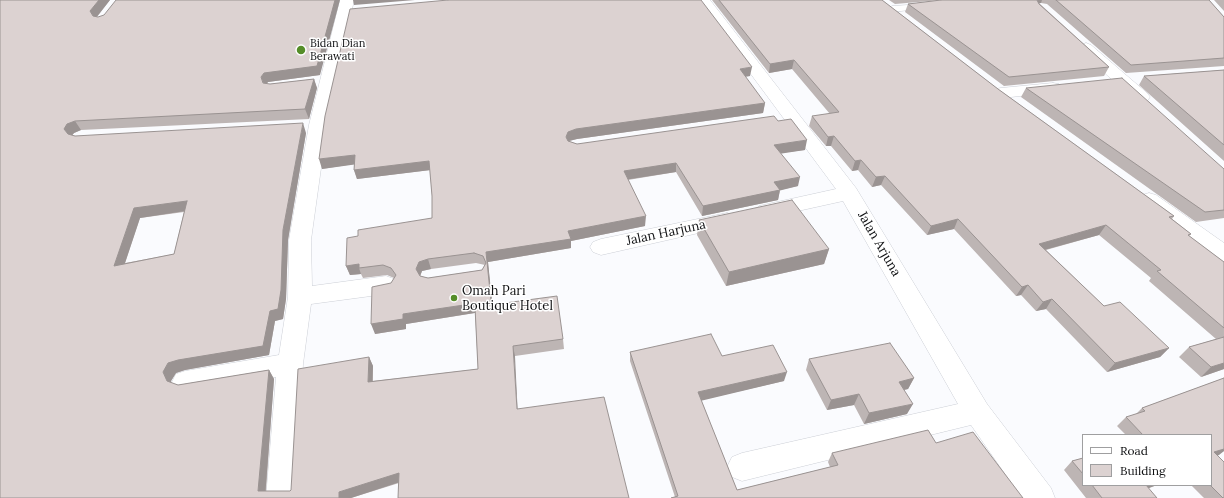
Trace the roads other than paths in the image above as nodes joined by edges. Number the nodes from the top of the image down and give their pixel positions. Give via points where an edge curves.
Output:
1 (703, 0) edge
2 (885, 4) edge
3 (929, 5) edge
4 (349, 8) edge
5 (910, 23) edge
6 (1076, 39) edge
7 (1146, 78) edge
8 (1122, 80) junction
9 (1100, 83) edge
10 (1069, 86) edge
11 (1151, 106) edge
12 (1020, 107) edge
13 (1135, 190) edge
14 (849, 193) junction
15 (601, 247) dead end
16 (1224, 254) edge
17 (386, 285) edge
18 (300, 297) junction
19 (290, 364) junction
20 (185, 382) edge
21 (977, 412) junction
22 (742, 467) dead end
23 (280, 498) edge
24 (1040, 498) edge

1 - 14 street, Jalan Arjuna via 780,117
2 - 3 lane
2 - 5 street
4 - 18 street via 320,81 310,125 300,240
6 - 8 street
7 - 8 street
8 - 9 street
8 - 11 street
10 - 12 street via 995,88
13 - 16 street
14 - 15 street, Jalan Harjuna
14 - 21 street, Jalan Arjuna
17 - 18 street
18 - 19 street
19 - 20 street
19 - 23 street
21 - 22 street
21 - 24 street, Jalan Arjuna

